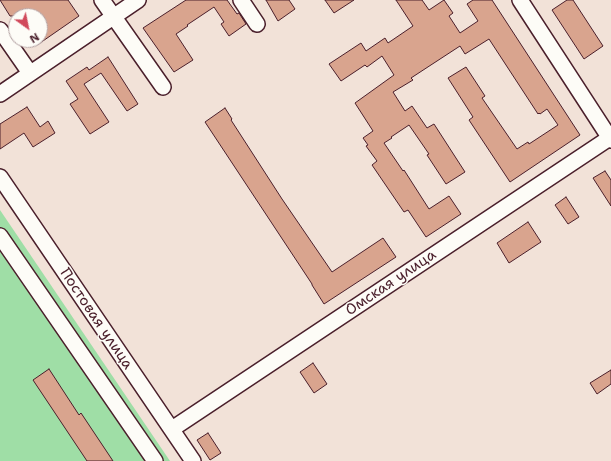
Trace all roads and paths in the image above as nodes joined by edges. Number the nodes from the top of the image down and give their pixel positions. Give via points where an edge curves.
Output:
1 (102, 0) edge
2 (138, 0) edge
3 (241, 0) edge
4 (520, 0) edge
5 (113, 16) junction
6 (257, 24) dead end
7 (0, 30) edge
8 (30, 73) junction
9 (162, 87) dead end
10 (0, 94) edge
11 (610, 138) edge
12 (0, 177) edge
13 (0, 236) edge
14 (172, 430) junction
15 (155, 461) edge
16 (193, 461) edge

1 - 5 street
2 - 5 street
3 - 6 street
4 - 11 street
5 - 8 street
5 - 9 street
7 - 8 street
8 - 10 street
11 - 14 street, Омская улица
12 - 14 street, Постовая улица
13 - 15 street, Постовая улица
14 - 16 street, Постовая улица

